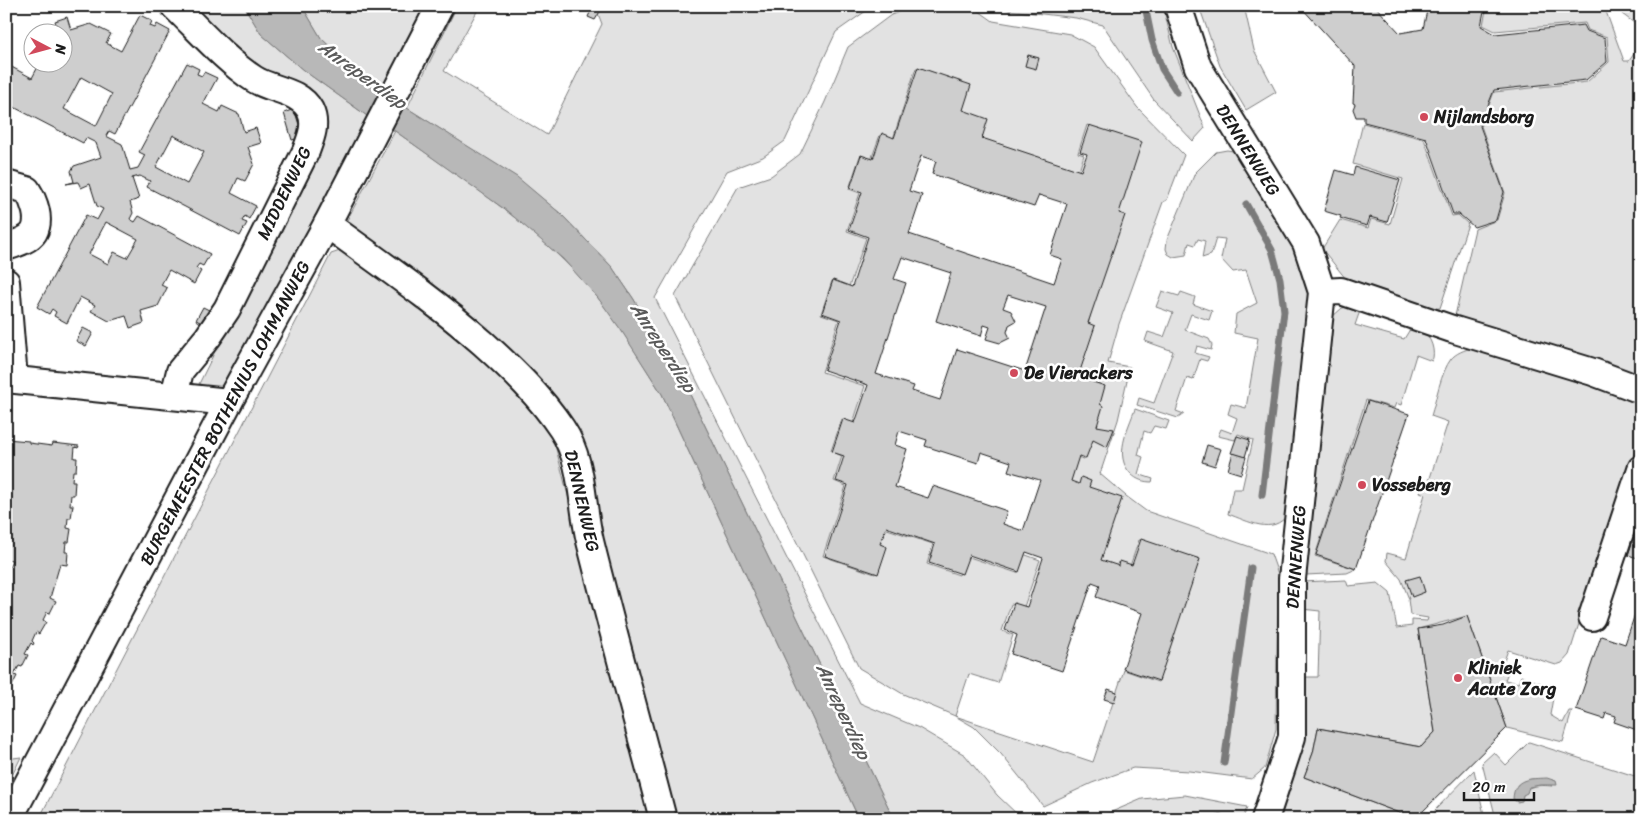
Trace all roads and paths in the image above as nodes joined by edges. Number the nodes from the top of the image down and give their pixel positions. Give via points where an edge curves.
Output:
1 (174, 6) edge
2 (440, 6) edge
3 (1178, 6) edge
4 (6, 184) edge
5 (327, 224) junction
6 (6, 247) edge
7 (6, 282) edge
8 (1322, 292) junction
9 (10, 379) edge
10 (1641, 390) edge
11 (174, 396) junction
12 (229, 402) junction
13 (1641, 469) edge
14 (1592, 617) dead end
15 (9, 819) edge
16 (663, 819) edge
17 (1265, 819) edge

1 - 11 street, MIDDENWEG via 255,80 298,97 310,111 314,132 228,309 180,371
2 - 5 street, BURGEMEESTER BOTHENIUS LOHMANWEG
3 - 8 street, DENNENWEG via 1198,67 1306,242
4 - 6 street via 27,190 35,203 37,217 34,232
5 - 12 street, BURGEMEESTER BOTHENIUS LOHMANWEG
5 - 16 street, DENNENWEG via 458,321 534,391 563,430 574,453 590,539
7 - 9 street
8 - 10 street via 1341,291
8 - 17 street, DENNENWEG via 1292,579 1292,737
9 - 11 street
11 - 12 street
12 - 15 street, BURGEMEESTER BOTHENIUS LOHMANWEG
13 - 14 street

